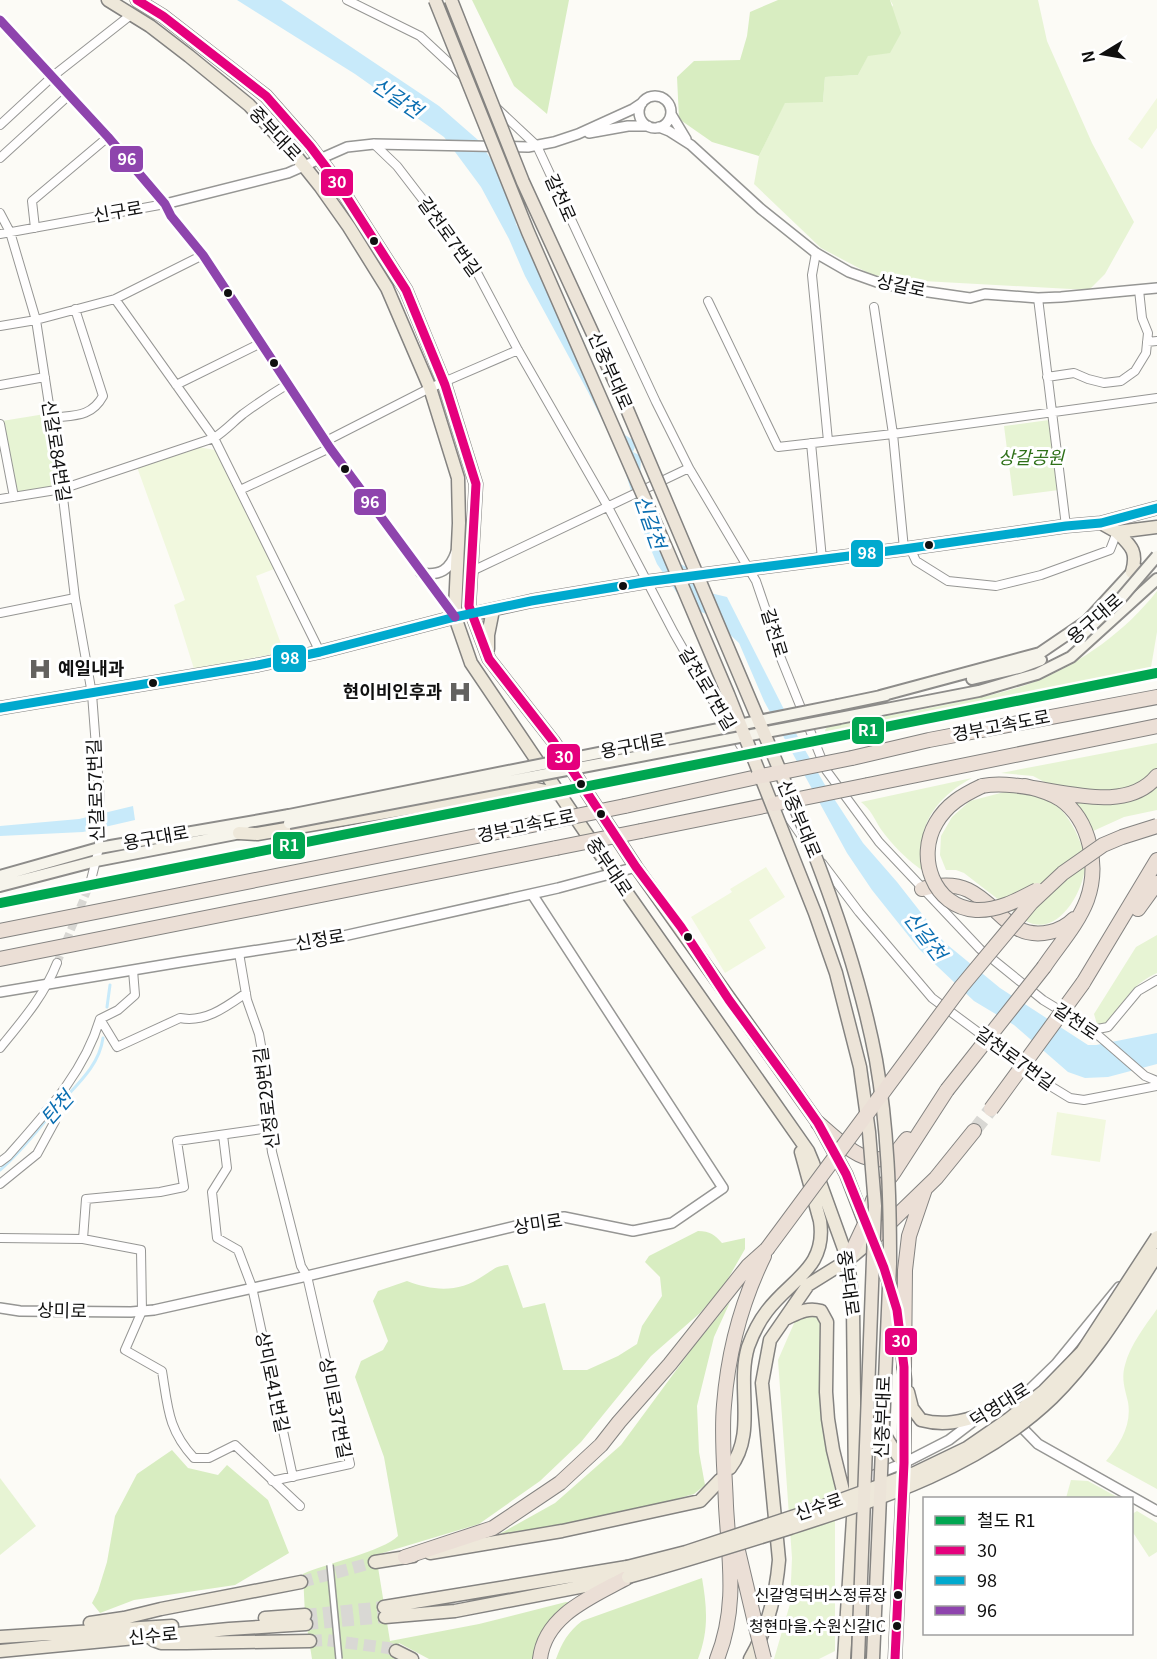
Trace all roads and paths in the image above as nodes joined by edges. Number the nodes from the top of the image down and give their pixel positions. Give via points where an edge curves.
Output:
1 (108, 0) edge
2 (137, 0) edge
3 (347, 0) edge
4 (435, 0) edge
5 (451, 0) edge
6 (132, 15) junction
7 (0, 20) edge
8 (52, 76) junction
9 (69, 95) junction
10 (642, 103) junction
11 (671, 114) junction
12 (0, 124) edge
13 (648, 126) junction
14 (659, 127) junction
15 (578, 134) junction
16 (108, 137) junction
17 (374, 144) junction
18 (691, 145) junction
19 (533, 146) junction
20 (0, 158) edge
21 (320, 159) junction
22 (305, 166) junction
23 (165, 204) junction
24 (0, 213) edge
25 (35, 228) junction
26 (10, 232) junction
27 (0, 234) edge
28 (816, 253) junction
29 (203, 255) junction
30 (1157, 288) edge
31 (1139, 290) junction
32 (1038, 298) junction
33 (114, 299) junction
34 (708, 301) dead end
35 (874, 307) dead end
36 (75, 309) junction
37 (36, 320) junction
38 (0, 326) edge
39 (1157, 341) edge
40 (1147, 342) junction
41 (261, 343) junction
42 (518, 350) junction
43 (45, 377) junction
44 (1047, 377) junction
45 (444, 382) junction
46 (288, 384) junction
47 (0, 385) edge
48 (176, 385) junction
49 (430, 388) junction
50 (1157, 398) edge
51 (1052, 412) junction
52 (51, 418) junction
53 (0, 424) edge
54 (893, 434) junction
55 (214, 438) junction
56 (828, 441) junction
57 (810, 443) junction
58 (328, 445) junction
59 (689, 468) junction
60 (62, 489) junction
61 (240, 490) junction
62 (14, 497) junction
63 (0, 499) edge
64 (608, 507) junction
65 (1157, 508) edge
66 (1101, 523) junction
67 (1066, 526) junction
68 (1157, 527) edge
69 (1117, 532) junction
70 (907, 549) junction
71 (457, 550) junction
72 (1157, 558) edge
73 (822, 559) junction
74 (743, 569) junction
75 (470, 572) junction
76 (1132, 572) junction
77 (421, 573) junction
78 (1157, 579) edge
79 (649, 581) junction
80 (75, 598) junction
81 (494, 610) junction
82 (0, 614) edge
83 (471, 614) junction
84 (456, 617) junction
85 (320, 652) junction
86 (489, 659) junction
87 (92, 694) junction
88 (880, 696) junction
89 (1157, 697) edge
90 (0, 708) edge
91 (1157, 726) edge
92 (1157, 776) edge
93 (1025, 786) junction
94 (560, 794) junction
95 (289, 819) junction
96 (1157, 826) edge
97 (239, 833) junction
98 (99, 848) junction
99 (1157, 860) edge
100 (96, 861) junction
101 (636, 867) junction
102 (613, 873) junction
103 (0, 876) edge
104 (1052, 882) junction
105 (1157, 883) edge
106 (90, 884) tunnel mouth
107 (0, 886) edge
108 (922, 889) junction
109 (532, 894) junction
110 (1083, 908) junction
111 (0, 931) edge
112 (240, 953) junction
113 (0, 959) edge
114 (57, 963) tunnel mouth
115 (133, 970) junction
116 (1157, 980) edge
117 (1083, 983) junction
118 (49, 984) junction
119 (0, 992) edge
120 (246, 993) junction
121 (100, 1019) junction
122 (1092, 1030) junction
123 (0, 1048) edge
124 (1157, 1081) edge
125 (1157, 1086) edge
126 (947, 1090) junction
127 (991, 1109) tunnel mouth
128 (46, 1111) junction
129 (818, 1123) junction
130 (268, 1128) junction
131 (974, 1131) tunnel mouth
132 (223, 1135) junction
133 (797, 1136) junction
134 (0, 1162) edge
135 (0, 1184) edge
136 (926, 1189) junction
137 (866, 1224) junction
138 (1157, 1230) edge
139 (1157, 1237) edge
140 (0, 1238) edge
141 (83, 1239) junction
142 (872, 1240) junction
143 (767, 1249) junction
144 (1157, 1255) edge
145 (849, 1260) junction
146 (307, 1276) junction
147 (252, 1287) junction
148 (0, 1308) edge
149 (142, 1311) junction
150 (784, 1320) junction
151 (854, 1326) junction
152 (904, 1374) junction
153 (1024, 1395) junction
154 (1000, 1405) junction
155 (983, 1414) junction
156 (1038, 1444) junction
157 (904, 1463) junction
158 (730, 1468) dead end
159 (293, 1477) junction
160 (720, 1479) dead end
161 (272, 1481) junction
162 (855, 1483) junction
163 (300, 1506) dead end
164 (726, 1507) junction
165 (1157, 1510) edge
166 (852, 1529) junction
167 (405, 1557) junction
168 (375, 1562) tunnel mouth
169 (330, 1565) dead end
170 (628, 1572) junction
171 (301, 1582) tunnel mouth
172 (384, 1612) tunnel mouth
173 (63, 1632) junction
174 (0, 1637) edge
175 (143, 1637) junction
176 (310, 1641) tunnel mouth
177 (0, 1651) edge
178 (396, 1651) tunnel mouth
179 (339, 1659) edge
180 (412, 1659) edge
181 (540, 1659) edge
182 (717, 1659) edge
183 (750, 1659) edge
184 (764, 1659) edge
185 (844, 1659) edge
186 (858, 1659) edge
187 (873, 1659) edge
188 (895, 1659) edge

1 - 6 main road, 중부대로
2 - 21 main road, 중부대로 via 266,96
3 - 19 street via 420,36
4 - 186 highway, 신중부대로, bridge via 528,232 667,550 787,839 850,1022 869,1132 875,1206
5 - 187 highway, 신중부대로, bridge via 523,182 621,395 806,830 833,902 864,1006 883,1114 890,1210
6 - 8 street
6 - 22 main road, 중부대로 via 249,105
7 - 8 street
8 - 9 street
8 - 12 street
9 - 16 street
9 - 20 street
10 - 11 street via 649,97 661,97
10 - 13 street via 640,116
10 - 15 street
11 - 14 street
11 - 18 street, 상갈로
13 - 14 street
13 - 15 street
14 - 18 street, 상갈로
15 - 19 street, 신구로
16 - 23 street
16 - 25 street via 32,201
17 - 19 street, 신구로, bridge
17 - 21 street, 신구로 via 347,147
17 - 42 street, 갈천로7번길 via 397,166 473,265
18 - 28 street, 상갈로 via 760,209
19 - 59 street, 갈천로
21 - 22 street, 신구로
21 - 45 main road, 중부대로 via 406,290
22 - 23 street, 신구로
22 - 49 main road, 중부대로 via 387,288
23 - 25 street, 신구로
23 - 29 street
24 - 26 street, 신갈로84번길
25 - 26 street, 신구로
26 - 27 street, 신구로
26 - 37 street, 신갈로84번길
28 - 32 street, 상갈로 via 849,272 901,288 970,298 986,294
28 - 56 street via 812,275
29 - 33 street
29 - 41 street
30 - 31 street, 상갈로
31 - 32 street, 상갈로
31 - 40 street
32 - 44 street
33 - 36 street
33 - 48 street
34 - 57 street via 778,447
35 - 54 street
36 - 37 street
36 - 52 street via 103,396 87,413
37 - 38 street
37 - 43 street, 신갈로84번길
39 - 40 street
40 - 44 street via 1146,354 1135,371 1121,381 1104,383 1074,373
41 - 46 street
41 - 48 street
42 - 45 street
42 - 64 street, 갈천로7번길
43 - 47 street
43 - 52 street, 신갈로84번길
44 - 51 street
45 - 49 street
45 - 75 main road, 중부대로 via 476,484
46 - 55 street
46 - 58 street
48 - 55 street
49 - 58 street
49 - 71 main road, 중부대로 via 458,478
50 - 51 street
51 - 54 street
51 - 67 street
52 - 60 street, 신갈로84번길
53 - 62 street
54 - 56 street
54 - 70 street
55 - 60 street
55 - 61 street
56 - 57 street
57 - 73 street
58 - 61 street
58 - 77 street
59 - 64 street, bridge
59 - 74 street, 갈천로
60 - 62 street
60 - 80 street, 신갈로84번길
61 - 85 street
62 - 63 street
64 - 75 street
64 - 79 street, 갈천로7번길
65 - 66 main road
66 - 67 main road
66 - 69 main road
67 - 70 main road
68 - 69 main road
69 - 70 street via 1110,550 1041,575 996,586 948,581 916,561
69 - 76 main road via 1135,554
70 - 73 main road
71 - 77 street via 444,571
71 - 84 main road, 중부대로
72 - 76 main road
72 - 88 main road, 용구대로, bridge via 1080,637 1046,658 1019,668
73 - 74 main road
74 - 79 main road, bridge
74 - 108 street, 갈천로 via 762,596 776,646 825,770 879,842
75 - 83 main road, 중부대로
76 - 88 main road via 1087,621 1040,653
77 - 84 street
78 - 95 main road, 용구대로, bridge via 1071,657 1037,674 979,691
79 - 81 main road
79 - 125 street, 갈천로7번길 via 717,708 799,834 932,998 1070,1098 1094,1099
80 - 82 street
80 - 87 street, 신갈로84번길
81 - 83 main road
81 - 86 main road via 488,635
83 - 84 street
83 - 86 main road, 중부대로
84 - 85 main road
84 - 94 main road, 중부대로 via 471,663
85 - 87 main road
86 - 101 main road, 중부대로 via 553,741
87 - 90 main road
87 - 98 street, 신갈로57번길
88 - 95 main road, 용구대로, bridge
89 - 111 highway, 경부고속도로, bridge
91 - 113 highway, 경부고속도로, bridge
92 - 93 highway via 1142,789 1119,797
93 - 104 highway, bridge via 982,786 952,803 930,835 928,860 938,890 955,904 975,910 1010,903
93 - 110 highway via 1062,801 1086,834 1092,874
94 - 97 main road via 521,789 257,834
94 - 102 main road, 중부대로
95 - 97 main road, 용구대로
95 - 98 main road, 용구대로
96 - 104 highway, bridge via 1104,846
97 - 100 main road, 용구대로
98 - 100 street, 신갈로57번길
98 - 103 main road, 용구대로
99 - 117 highway
100 - 106 street, 신갈로57번길
100 - 107 main road, 용구대로
101 - 102 street, 신정로
101 - 129 main road, 중부대로
102 - 109 street, 신정로
102 - 133 main road, 중부대로
104 - 143 highway, bridge via 961,987
105 - 117 highway
108 - 110 highway via 941,885 968,890 1029,934 1063,928
108 - 122 street, 갈천로 via 980,948 1043,1000
109 - 112 street, 신정로 via 330,939
109 - 146 street, 상미로 via 723,1188 672,1223 633,1231 564,1217
110 - 126 highway, bridge via 1044,967
112 - 115 street, 신정로
112 - 120 street, 신정로29번길
114 - 118 street
115 - 118 street, 신정로
115 - 121 street via 135,995
116 - 122 street via 1138,991 1108,1027
117 - 127 highway, bridge
118 - 119 street, 신정로
118 - 123 street
120 - 121 street via 217,1013 190,1020 180,1018 117,1047
120 - 130 street, 신정로29번길 via 263,1057
121 - 128 street via 72,1080
122 - 124 street, 갈천로 via 1145,1076
126 - 129 highway via 895,1154 885,1158 876,1160 859,1155
126 - 137 highway via 873,1200
128 - 134 street
128 - 135 street via 55,1121 38,1155
129 - 137 main road, 중부대로 via 846,1174
130 - 132 street
130 - 146 street, 신정로29번길 via 301,1266
131 - 136 highway
132 - 141 street via 177,1141 184,1187 86,1198
132 - 147 street, 상미로41번길 via 227,1168 212,1192 218,1238 238,1250
133 - 145 main road, 중부대로 via 813,1163
133 - 158 main road via 820,1221 820,1252 766,1311 748,1348 745,1430
136 - 142 highway
136 - 152 highway via 909,1236
137 - 142 main road, 중부대로
137 - 145 highway
138 - 153 street, 덕영대로 via 1144,1256 1056,1364
139 - 170 main road, 신수로, bridge via 1082,1352 1044,1391 967,1448 915,1473
140 - 141 street
141 - 149 street via 141,1250
142 - 145 main road
142 - 152 main road, 중부대로 via 897,1310
143 - 164 highway via 740,1316 730,1358 724,1407
143 - 167 highway via 748,1266 601,1445 560,1483 493,1528
144 - 170 main road, 신수로, bridge via 1089,1358 1052,1398 984,1450 906,1488 819,1518
145 - 150 main road via 808,1285
145 - 151 main road, 중부대로
146 - 147 street, 상미로
146 - 159 street, 상미로37번길 via 350,1464
147 - 149 street, 상미로
147 - 159 street, 상미로41번길
148 - 149 street, 상미로
149 - 161 street via 125,1350 162,1371 169,1414 179,1442 194,1458 209,1458 235,1445
150 - 166 main road via 805,1309 821,1311 827,1322 828,1419
150 - 183 main road via 770,1340 762,1383 779,1551 777,1587 769,1617
151 - 157 main road via 878,1426
151 - 162 main road, 중부대로
152 - 155 main road via 912,1408 921,1420 942,1424
152 - 157 main road, 중부대로
153 - 154 street, 덕영대로
153 - 156 street via 1022,1413
154 - 155 street, 덕영대로
154 - 156 street
155 - 157 street, 덕영대로 via 949,1440
156 - 165 street
157 - 162 street, 덕영대로
157 - 188 main road, 중부대로
159 - 161 street, 상미로37번길
160 - 167 main road via 700,1501 562,1532
161 - 163 street
162 - 166 main road, 중부대로
164 - 182 highway via 732,1579 728,1623
164 - 184 highway, bridge
166 - 185 main road, 중부대로
167 - 168 main road
169 - 179 street, bridge
170 - 172 main road, 신수로 via 455,1611
170 - 181 highway via 567,1612 553,1627
171 - 173 main road via 84,1624
173 - 174 main road, 신수로
173 - 175 main road, 신수로 via 306,1619
175 - 176 main road via 161,1643
175 - 177 main road, 신수로
178 - 180 main road

